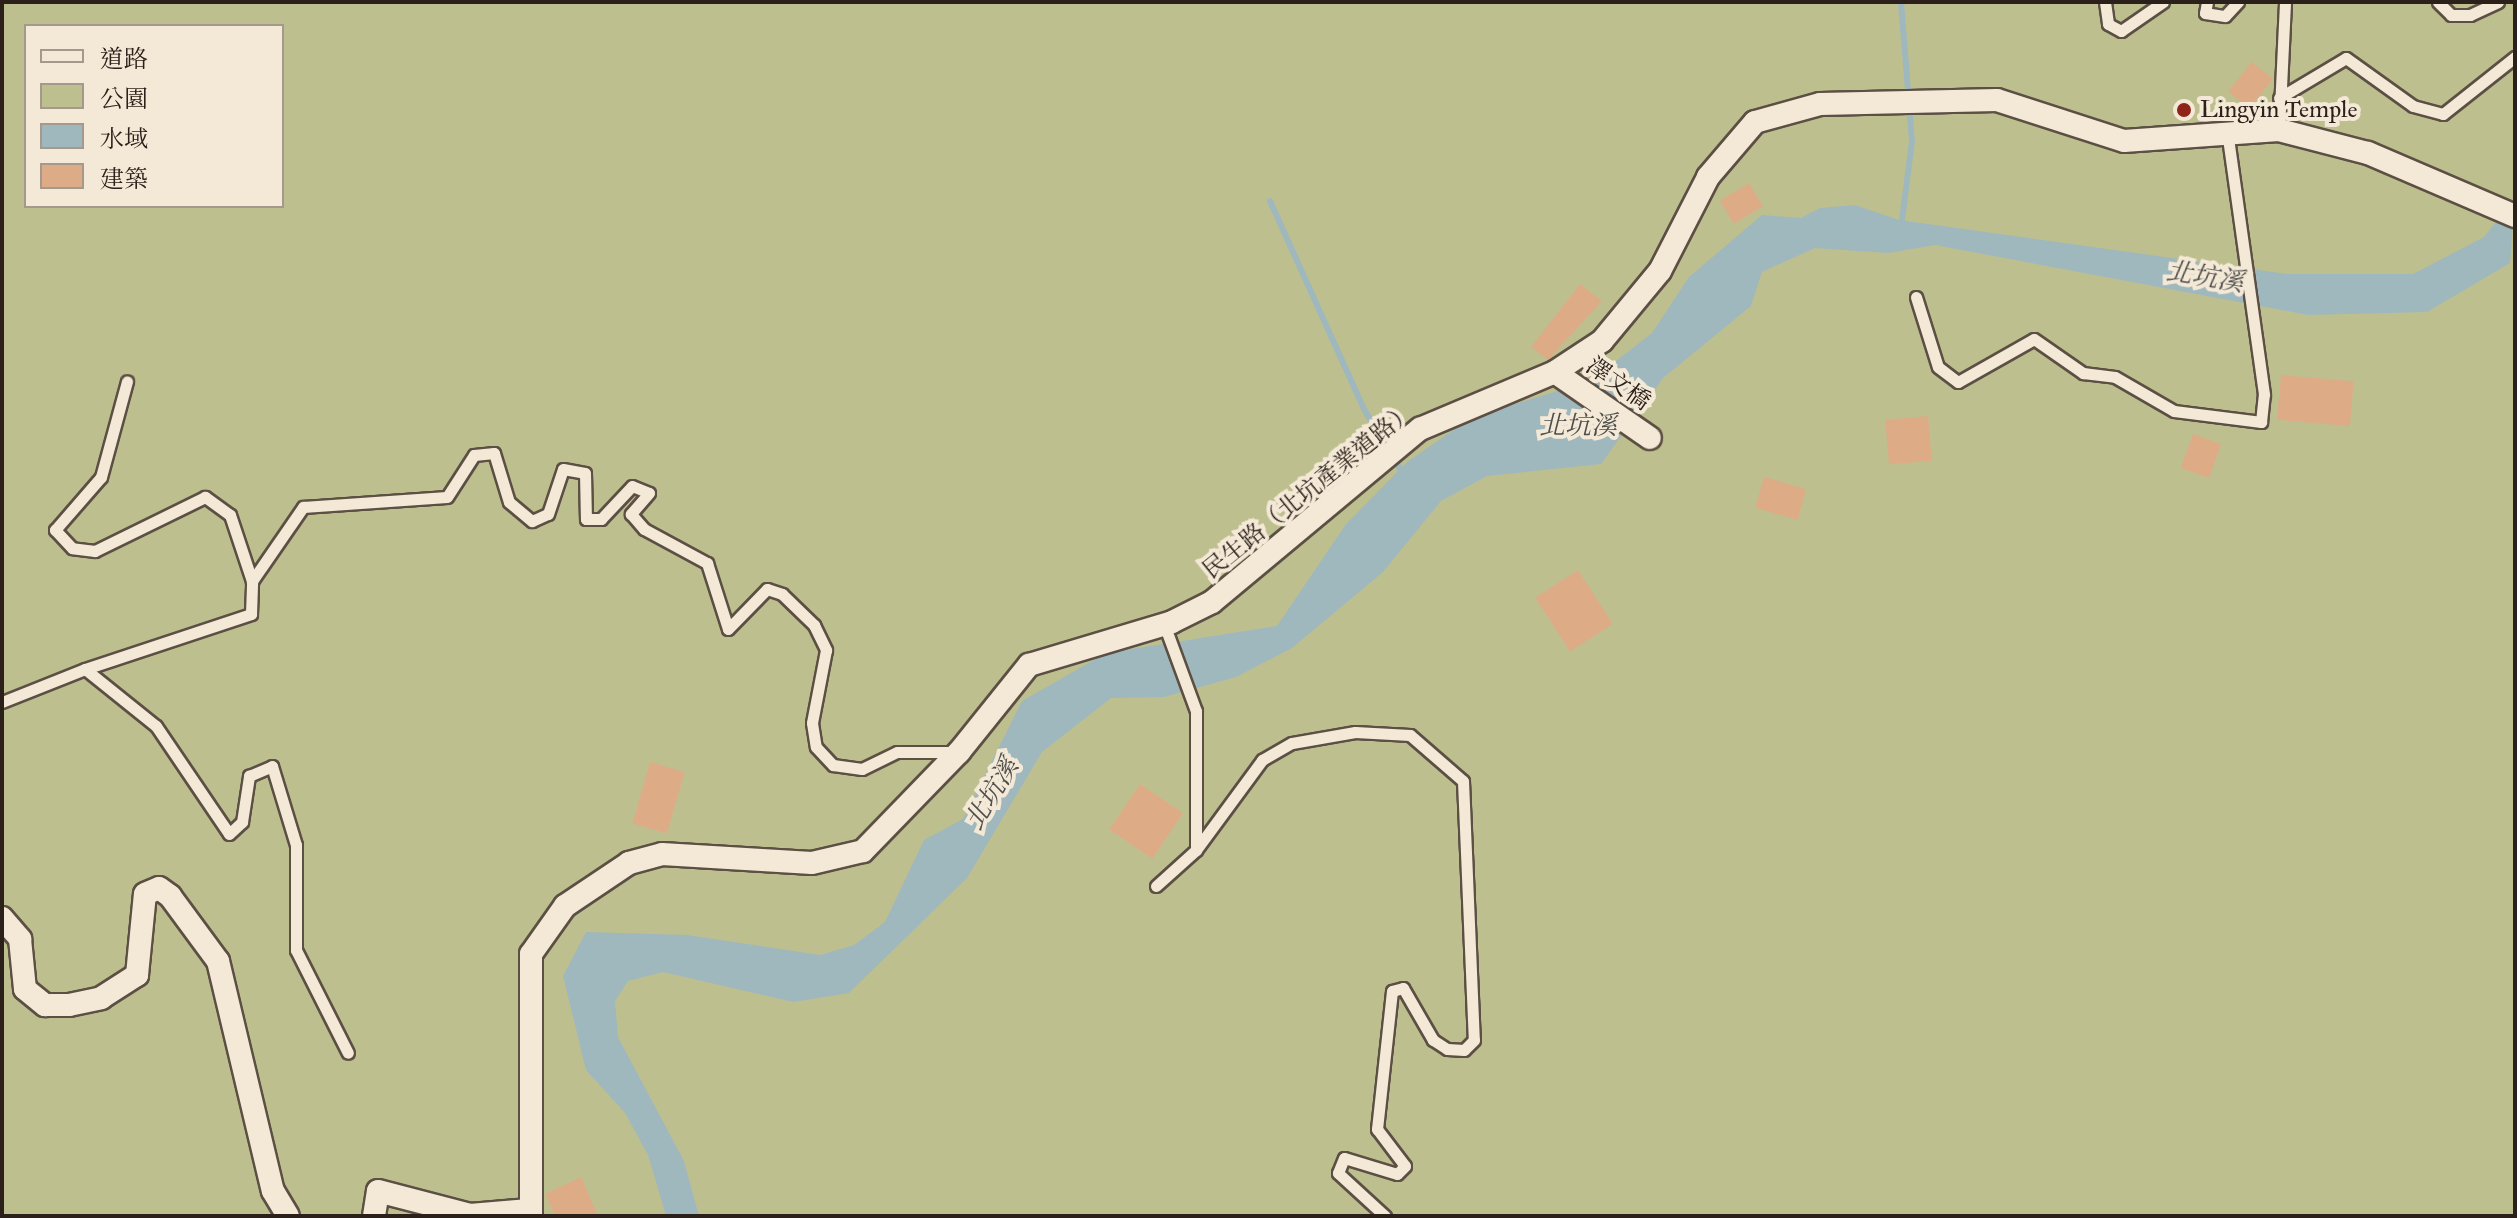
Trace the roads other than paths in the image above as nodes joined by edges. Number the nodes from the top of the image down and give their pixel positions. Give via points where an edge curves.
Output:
1 (2105, 2) edge
2 (2163, 2) edge
3 (2207, 2) edge
4 (2238, 2) edge
5 (2285, 2) edge
6 (2438, 2) edge
7 (2498, 2) edge
8 (2515, 57) edge
9 (2279, 98) junction
10 (2279, 130) junction
11 (2227, 132) junction
12 (2515, 216) edge
13 (1916, 297) dead end
14 (1556, 373) dead end
15 (127, 381) dead end
16 (1650, 438) dead end
17 (252, 581) junction
18 (1164, 624) junction
19 (85, 669) junction
20 (2, 702) edge
21 (959, 752) junction
22 (1196, 850) junction
23 (1156, 886) dead end
24 (2, 918) edge
25 (348, 1053) dead end
26 (530, 1213) edge
27 (288, 1216) edge
28 (374, 1216) edge
29 (1385, 1216) edge

1 - 2 lane via 2108,24 2121,31
3 - 4 lane via 2205,13 2225,16
5 - 9 lane
6 - 7 lane via 2451,15 2470,15
8 - 9 lane via 2443,114 2413,106 2346,58
9 - 10 lane
10 - 11 street, 民生路（北坑產業道路）
10 - 12 street, 民生路（北坑產業道路） via 2368,153
11 - 13 lane via 2257,350 2261,422 2174,411 2115,377 2083,373 2034,339 1958,382 1938,367
11 - 18 street, 民生路（北坑產業道路） via 2124,141 1997,100 1782,109 1755,122 1708,177 1660,271 1602,341 1555,372 1420,429 1212,602
14 - 16 street, 澤文橋
15 - 17 lane via 101,477 55,530 72,548 95,551 205,497 230,515
17 - 19 lane via 251,614
17 - 21 lane via 303,507 447,497 474,455 494,453 509,502 532,521 548,514 563,469 585,473 586,519 601,519 632,486 649,493 631,514 644,529 707,563 728,629 767,589 782,594 814,625 826,650 812,723 816,747 833,765 862,769 897,752
18 - 21 street, 民生路（北坑產業道路） via 1029,665
18 - 22 lane via 1196,711
19 - 20 lane
19 - 25 lane via 156,726 229,834 242,822 249,776 272,766 296,845 296,950
21 - 26 street, 民生路（北坑產業道路） via 863,851 812,863 662,854 629,863 565,906 531,954
22 - 23 lane
22 - 29 lane via 1262,760 1292,743 1355,732 1410,735 1463,781 1474,1040 1464,1050 1447,1049 1433,1040 1403,988 1392,991 1377,1129 1405,1166 1397,1174 1344,1158 1338,1173
24 - 27 street via 20,939 25,989 45,1005 69,1005 101,998 137,975 145,894 159,888 170,896 218,961 273,1191
26 - 28 street via 470,1215 378,1191

